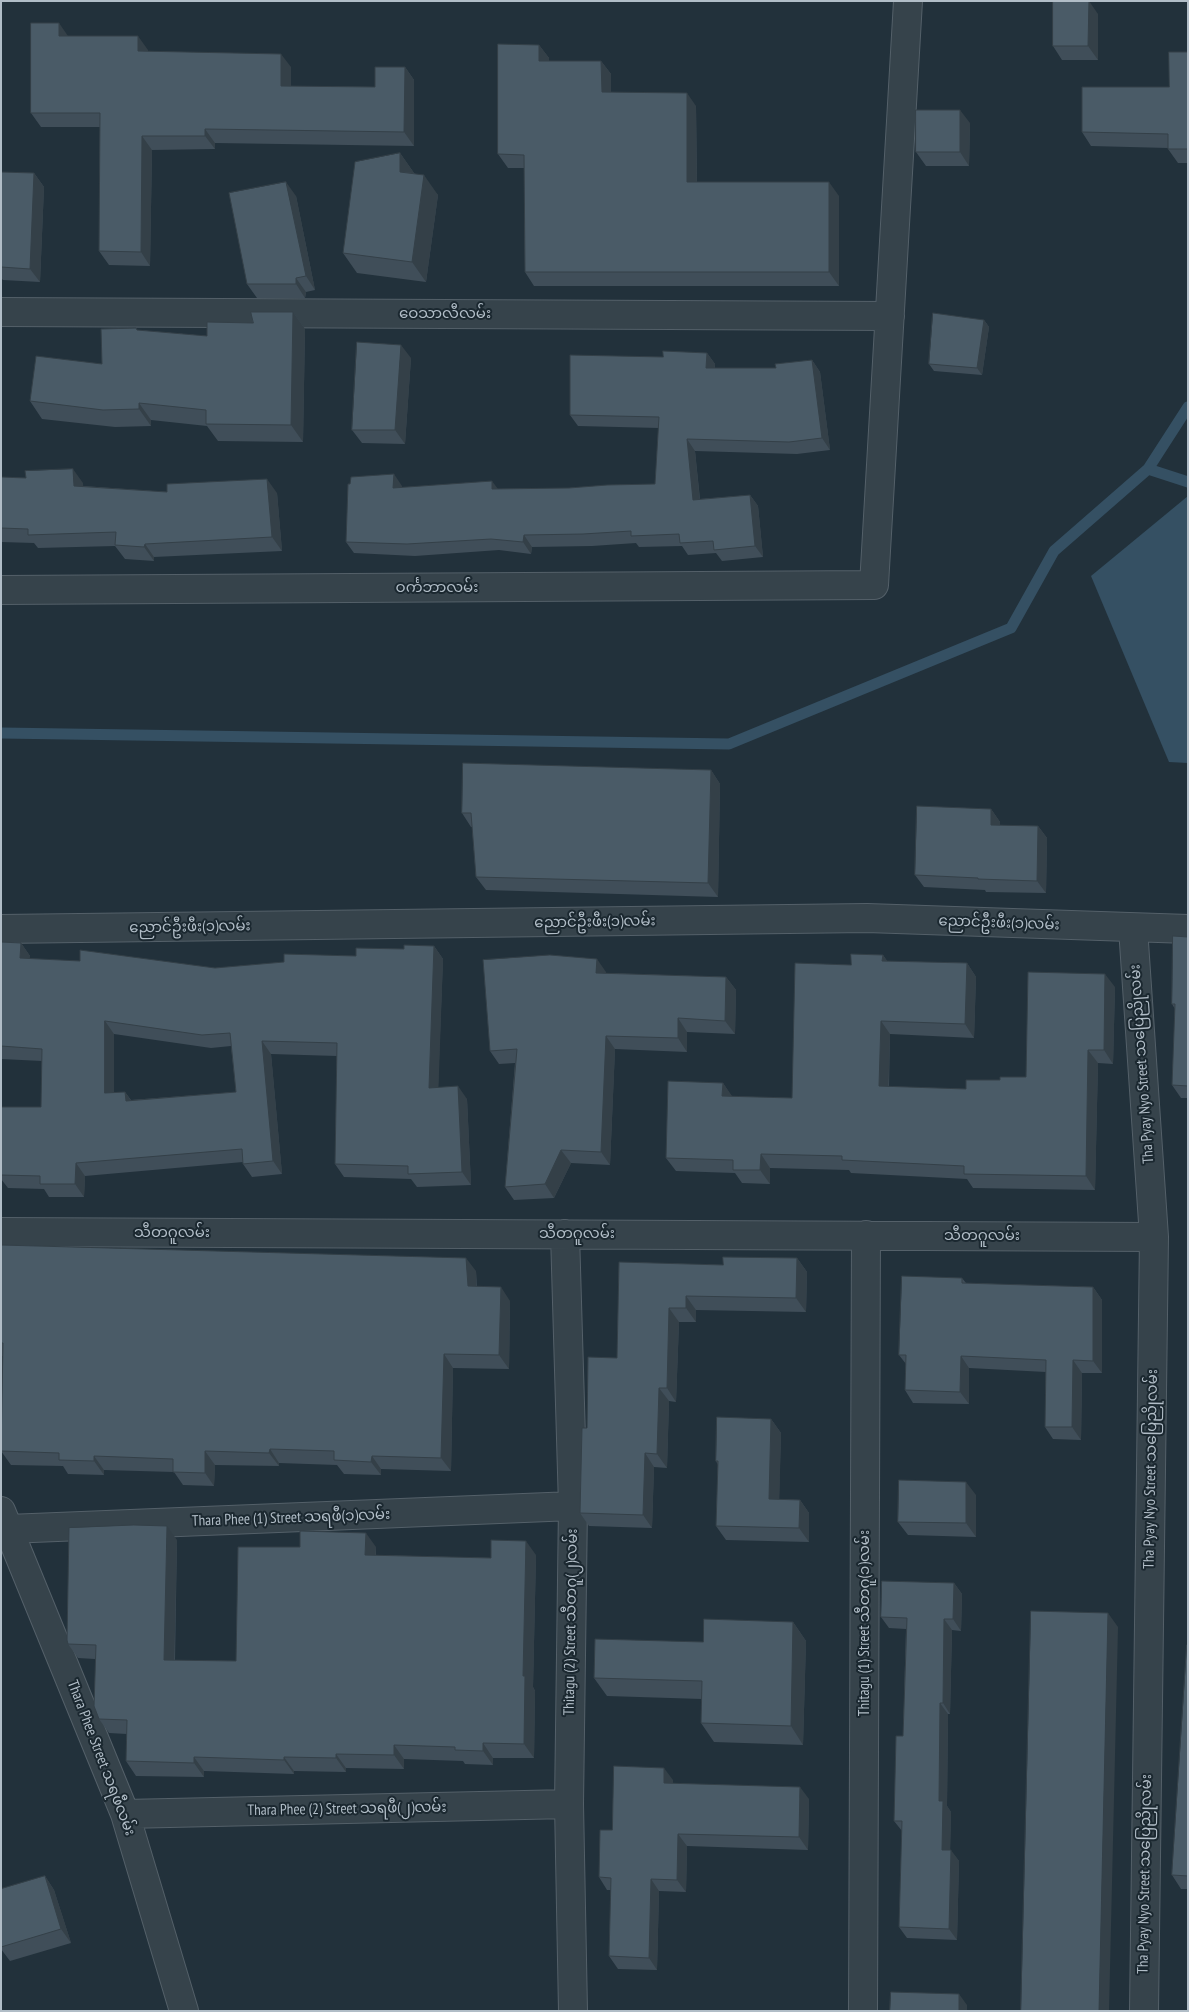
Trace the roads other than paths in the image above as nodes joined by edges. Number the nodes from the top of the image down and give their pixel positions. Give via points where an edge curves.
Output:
1 (908, 1) edge
2 (1, 312) edge
3 (890, 316) junction
4 (1, 590) edge
5 (1133, 928) junction
6 (1, 929) edge
7 (1188, 929) edge
8 (1, 1232) edge
9 (565, 1234) junction
10 (866, 1235) junction
11 (1154, 1236) junction
12 (573, 1506) junction
13 (5, 1520) edge
14 (569, 1804) junction
15 (125, 1814) junction
16 (184, 2011) edge
17 (573, 2011) edge
18 (863, 2011) edge
19 (1144, 2011) edge

1 - 3 street
2 - 3 street, ဝေသာလီလမ်း
3 - 4 street, ဝင်္ကဘာလမ်း via 874,585
5 - 6 street, ညောင်ဦးဖီး(၁)လမ်း via 867,918
5 - 7 street, ညောင်ဦးဖီး(၁)လမ်း
5 - 11 street, Tha Pyay Nyo Street သပြေညိုလမ်း
8 - 9 street, သီတဂူလမ်း
9 - 10 street, သီတဂူလမ်း
9 - 12 street, Thitagu (2) Street သီတဂူ(၂)လမ်း
10 - 11 street, သီတဂူလမ်း
10 - 18 street, Thitagu (1) Street သီတဂူ(၁)လမ်း
11 - 19 street, Tha Pyay Nyo Street သပြေညိုလမ်း
12 - 13 street, Thara Phee (1) Street သရဖီ(၁)လမ်း
12 - 14 street, Thitagu (2) Street သီတဂူ(၂)လမ်း
13 - 15 street, Thara Phee Street သရဖီလမ်း
14 - 15 street, Thara Phee (2) Street သရဖီ(၂)လမ်း
14 - 17 street, Thitagu (2) Street သီတဂူ(၂)လမ်း
15 - 16 street, Thara Phee Street သရဖီလမ်း

